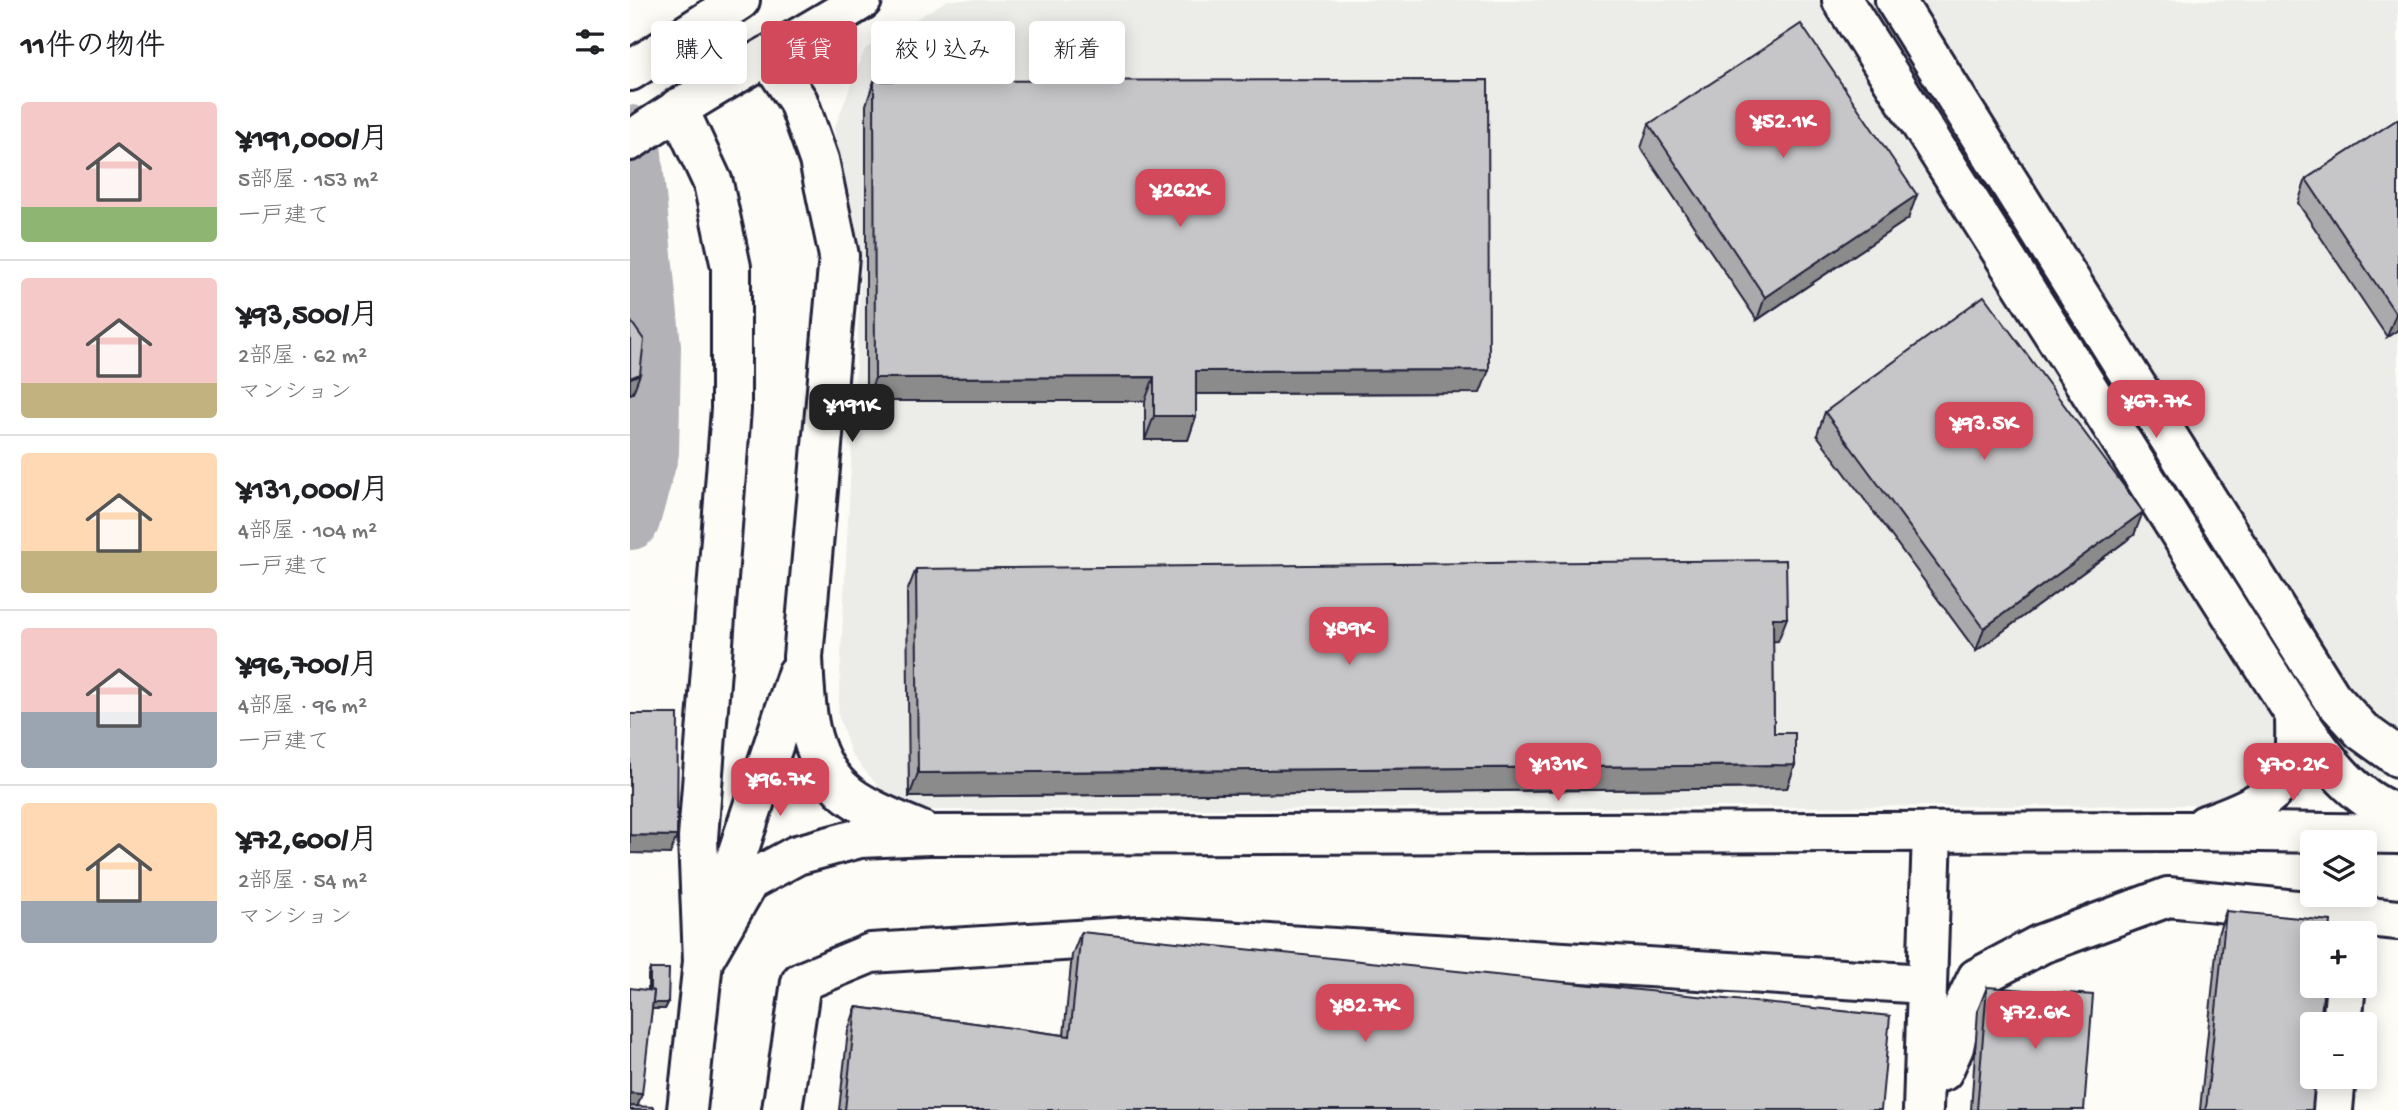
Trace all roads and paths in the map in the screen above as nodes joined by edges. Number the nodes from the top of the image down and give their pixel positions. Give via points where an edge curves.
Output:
1 (740, 0) edge
2 (862, 0) edge
3 (1842, 0) edge
4 (1895, 0) edge
5 (828, 21) edge
6 (643, 62) edge
7 (761, 62) edge
8 (787, 84) edge
9 (671, 113) junction
10 (630, 141) edge
11 (803, 657) junction
12 (2295, 715) junction
13 (2398, 757) edge
14 (2398, 814) edge
15 (2186, 831) junction
16 (1932, 832) junction
17 (2398, 834) edge
18 (929, 835) junction
19 (2398, 920) edge
20 (2332, 921) edge
21 (2377, 922) edge
22 (703, 961) junction
23 (1926, 984) junction
24 (2335, 1089) edge
25 (1924, 1093) edge
26 (687, 1110) edge
27 (782, 1110) edge
28 (2333, 1110) edge

1 - 6 street
2 - 5 street
3 - 12 street
4 - 13 street via 2331,697 2362,731
7 - 9 street
8 - 11 street via 798,100 819,160 839,256
9 - 10 street
9 - 22 street via 713,183 731,267 731,409 698,838
11 - 18 street via 806,713 818,758 842,790
11 - 22 street
12 - 14 street via 2355,790
12 - 15 street via 2294,755 2281,786 2242,812
15 - 16 street
15 - 17 street
16 - 18 street
16 - 23 street
18 - 22 street via 860,838 797,855 749,881
19 - 21 street
20 - 25 street via 2168,897 2041,944 1978,978 1962,1009 1943,1071
22 - 26 street
23 - 25 street
23 - 27 street via 1140,936 871,953 801,982
24 - 28 street

